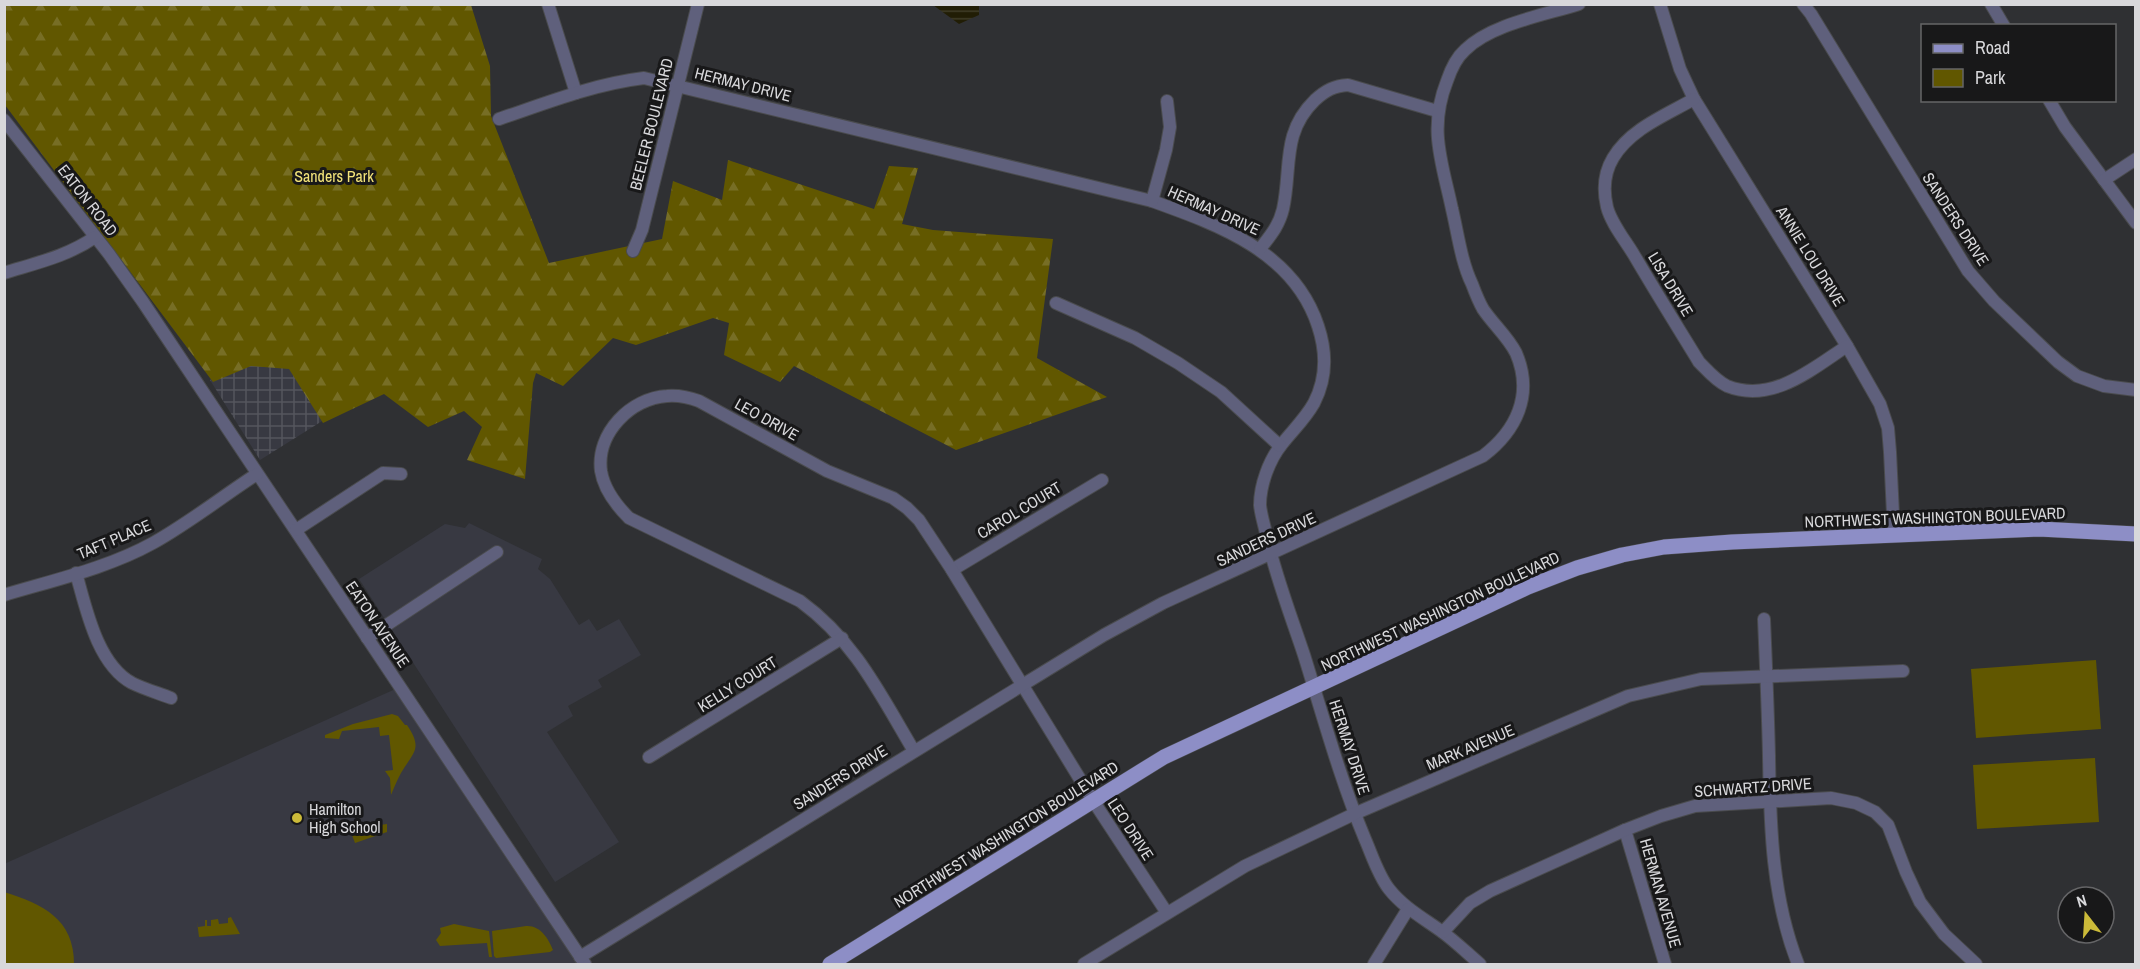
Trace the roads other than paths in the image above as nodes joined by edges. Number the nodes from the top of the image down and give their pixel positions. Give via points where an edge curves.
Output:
1 (548, 4) edge
2 (698, 4) edge
3 (1579, 4) edge
4 (1660, 4) edge
5 (1803, 4) edge
6 (1991, 4) edge
7 (2003, 24) edge
8 (676, 85) junction
9 (576, 93) junction
10 (1694, 99) junction
11 (1167, 101) dead end
12 (2050, 102) edge
13 (1437, 111) junction
14 (499, 119) dead end
15 (4, 120) edge
16 (2136, 159) edge
17 (2104, 180) junction
18 (1152, 201) junction
19 (2136, 223) edge
20 (95, 237) junction
21 (1260, 249) junction
22 (633, 251) dead end
23 (4, 273) edge
24 (142, 302) joint
25 (1056, 303) dead end
26 (1847, 346) junction
27 (2136, 390) edge
28 (1280, 446) junction
29 (257, 474) junction
30 (401, 474) dead end
31 (1102, 480) dead end
32 (296, 530) junction
33 (2136, 534) edge
34 (1894, 535) junction
35 (497, 552) dead end
36 (1271, 555) junction
37 (952, 570) junction
38 (76, 573) junction
39 (4, 595) edge
40 (1764, 619) dead end
41 (367, 638) junction
42 (842, 638) junction
43 (1903, 671) dead end
44 (1767, 676) junction
45 (1022, 684) junction
46 (1314, 688) junction
47 (171, 698) dead end
48 (914, 751) junction
49 (649, 757) dead end
50 (1094, 802) junction
51 (1770, 802) junction
52 (1354, 814) junction
53 (1625, 830) junction
54 (1408, 909) junction
55 (1167, 913) junction
56 (1443, 932) junction
57 (583, 961) edge
58 (830, 964) edge
59 (1083, 964) edge
60 (1374, 964) edge
61 (1480, 964) edge
62 (1665, 964) edge
63 (1798, 964) edge
64 (1976, 964) edge

1 - 9 street
2 - 8 street, BEELER BOULEVARD
3 - 13 street, SANDERS DRIVE via 1478,40 1452,67
4 - 10 street, ANNIE LOU DRIVE via 1676,59
5 - 27 street, SANDERS DRIVE via 1968,271 2058,362 2078,376 2104,386
6 - 7 street
8 - 9 street, HERMAY DRIVE via 644,78
8 - 18 street, HERMAY DRIVE
8 - 22 street, BEELER BOULEVARD via 642,230
9 - 14 street, HERMAY DRIVE
10 - 26 street, ANNIE LOU DRIVE
10 - 26 street, LISA DRIVE via 1623,144 1606,173 1604,190 1608,210 1621,234 1699,362 1726,386 1770,389 1792,381
11 - 18 street via 1170,127
12 - 17 street
13 - 21 street via 1348,85 1324,92 1298,120 1290,141 1283,208 1277,228
13 - 36 street, SANDERS DRIVE via 1436,136 1462,256 1483,308 1515,352 1524,390 1519,410 1499,444 1483,456
15 - 20 street, EATON ROAD
16 - 17 street
17 - 19 street
18 - 21 street, HERMAY DRIVE
20 - 23 street via 65,254
20 - 24 street, EATON ROAD
21 - 28 street, HERMAY DRIVE via 1292,278 1309,302 1324,342 1324,381 1301,424
24 - 29 street, EATON AVENUE
25 - 28 street via 1136,338 1178,363 1221,392
26 - 34 street, ANNIE LOU DRIVE via 1880,404 1888,428
28 - 36 street, HERMAY DRIVE via 1261,491 1260,508
29 - 32 street, EATON AVENUE
29 - 38 street, TAFT PLACE via 153,543
30 - 32 street via 383,473
31 - 37 street, CAROL COURT
32 - 41 street, EATON AVENUE
33 - 34 main road, NORTHWEST WASHINGTON BOULEVARD via 2039,530
34 - 46 main road, NORTHWEST WASHINGTON BOULEVARD via 1675,546 1622,555 1527,587
35 - 41 street
36 - 45 street, SANDERS DRIVE via 1163,603
36 - 46 street, HERMAY DRIVE
37 - 42 street, LEO DRIVE via 907,508 826,471 699,401 666,396 646,400 629,410 610,430 601,470 605,486 629,518 800,601
37 - 45 street, LEO DRIVE
38 - 39 street, TAFT PLACE
38 - 47 street via 102,651 130,682
40 - 44 street
41 - 57 street, EATON AVENUE
42 - 48 street, LEO DRIVE
42 - 49 street, KELLY COURT
43 - 44 street, MARK AVENUE
44 - 51 street
44 - 52 street, MARK AVENUE via 1701,680 1629,696
45 - 48 street, SANDERS DRIVE
45 - 50 street, LEO DRIVE
46 - 50 main road, NORTHWEST WASHINGTON BOULEVARD via 1164,758
46 - 52 street, HERMAY DRIVE
48 - 57 street, SANDERS DRIVE
50 - 55 street, LEO DRIVE
50 - 58 main road, NORTHWEST WASHINGTON BOULEVARD
51 - 53 street, SCHWARTZ DRIVE via 1695,806
51 - 63 street via 1775,878 1782,917
51 - 64 street, SCHWARTZ DRIVE via 1831,798 1856,802 1875,813 1888,825 1920,902 1944,934
52 - 54 street, HERMAY DRIVE via 1389,889
52 - 55 street, MARK AVENUE via 1245,866
53 - 56 street, SCHWARTZ DRIVE via 1490,891 1470,903
53 - 62 street, HERMAN AVENUE
54 - 56 street, HERMAY DRIVE
54 - 60 street
55 - 59 street, MARK AVENUE
56 - 61 street, HERMAY DRIVE

